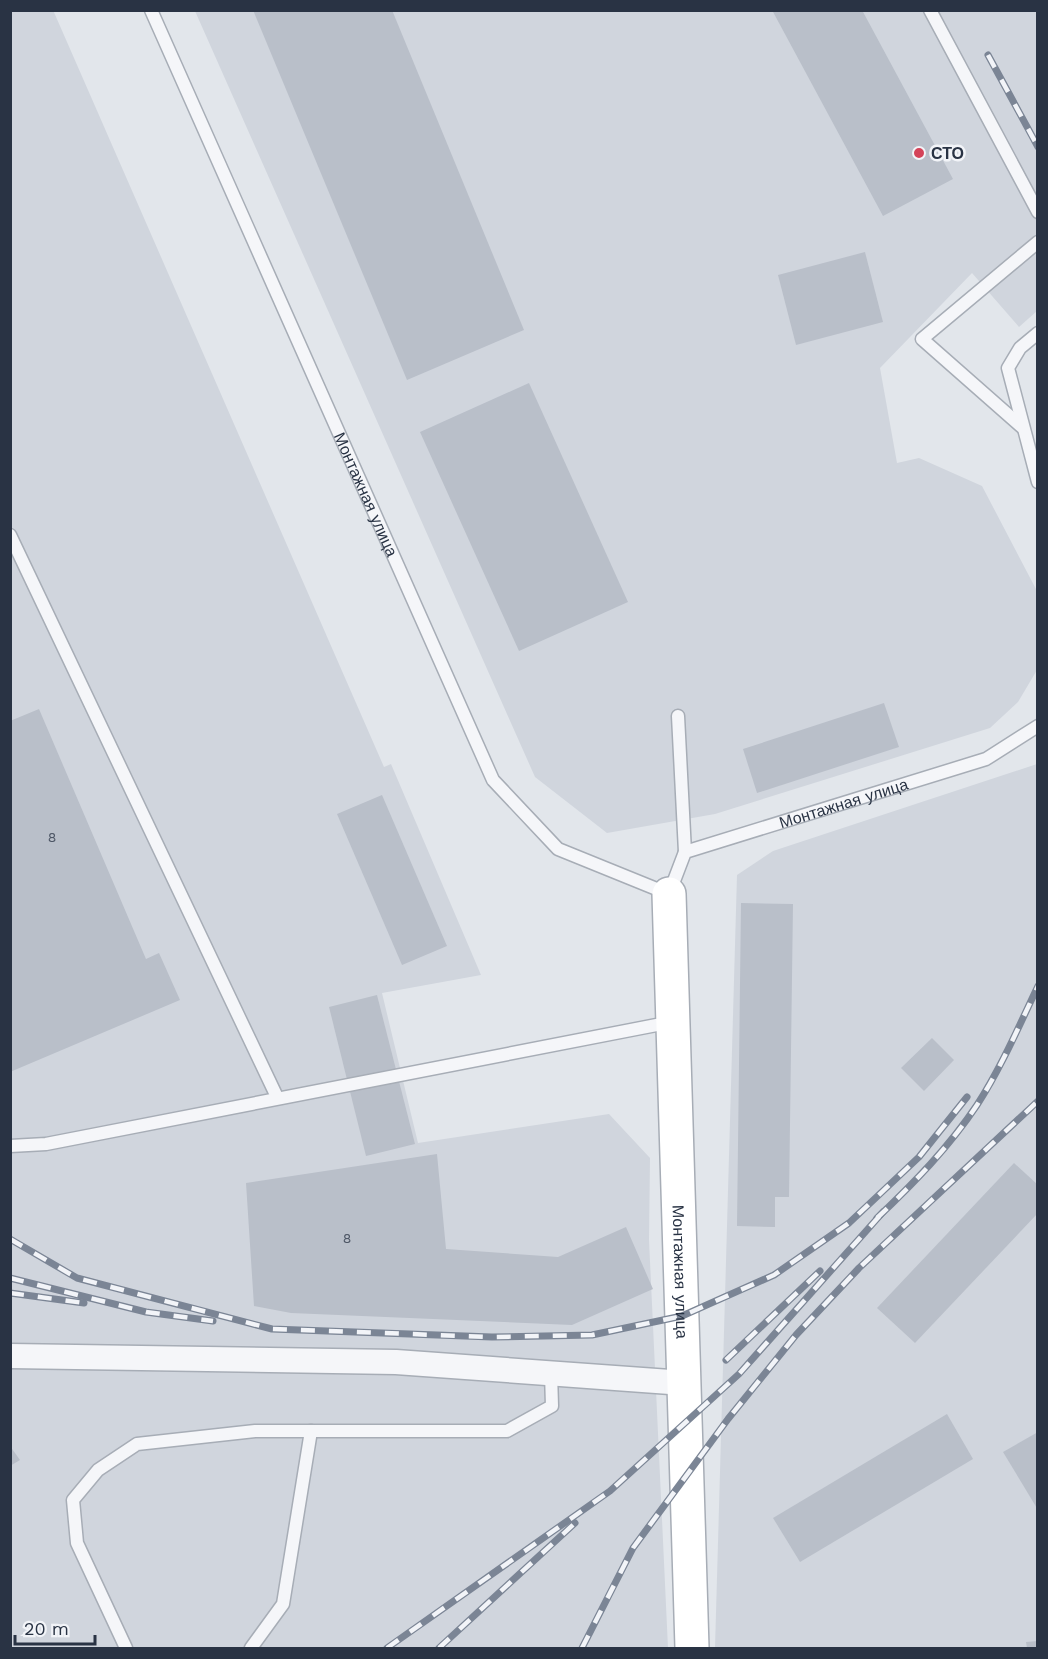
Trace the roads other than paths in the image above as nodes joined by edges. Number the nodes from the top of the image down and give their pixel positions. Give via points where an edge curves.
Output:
1 (151, 10) edge
2 (930, 10) edge
3 (1038, 212) edge
4 (1038, 242) edge
5 (1038, 333) edge
6 (1022, 427) junction
7 (1038, 482) edge
8 (10, 535) edge
9 (678, 716) dead end
10 (1038, 726) edge
11 (685, 852) junction
12 (669, 894) junction
13 (673, 1022) junction
14 (277, 1097) junction
15 (10, 1146) edge
16 (10, 1356) edge
17 (550, 1373) junction
18 (684, 1383) junction
19 (311, 1431) junction
20 (126, 1648) edge
21 (251, 1648) edge
22 (692, 1648) edge

1 - 12 lane, Монтажная улица via 493,780 558,849
2 - 3 lane
4 - 6 lane via 922,339
5 - 6 lane via 1020,348 1008,368
6 - 7 lane
8 - 14 lane
9 - 11 lane
10 - 11 lane, Монтажная улица via 986,759
11 - 12 lane, Монтажная улица
12 - 13 street, Монтажная улица
13 - 14 lane
13 - 18 street, Монтажная улица
14 - 15 lane via 46,1144
16 - 17 street via 396,1362
17 - 18 street
17 - 19 lane via 552,1406 507,1431
18 - 22 street, Монтажная улица
19 - 20 lane via 255,1431 136,1444 98,1470 73,1500 77,1543
19 - 21 lane via 283,1604

